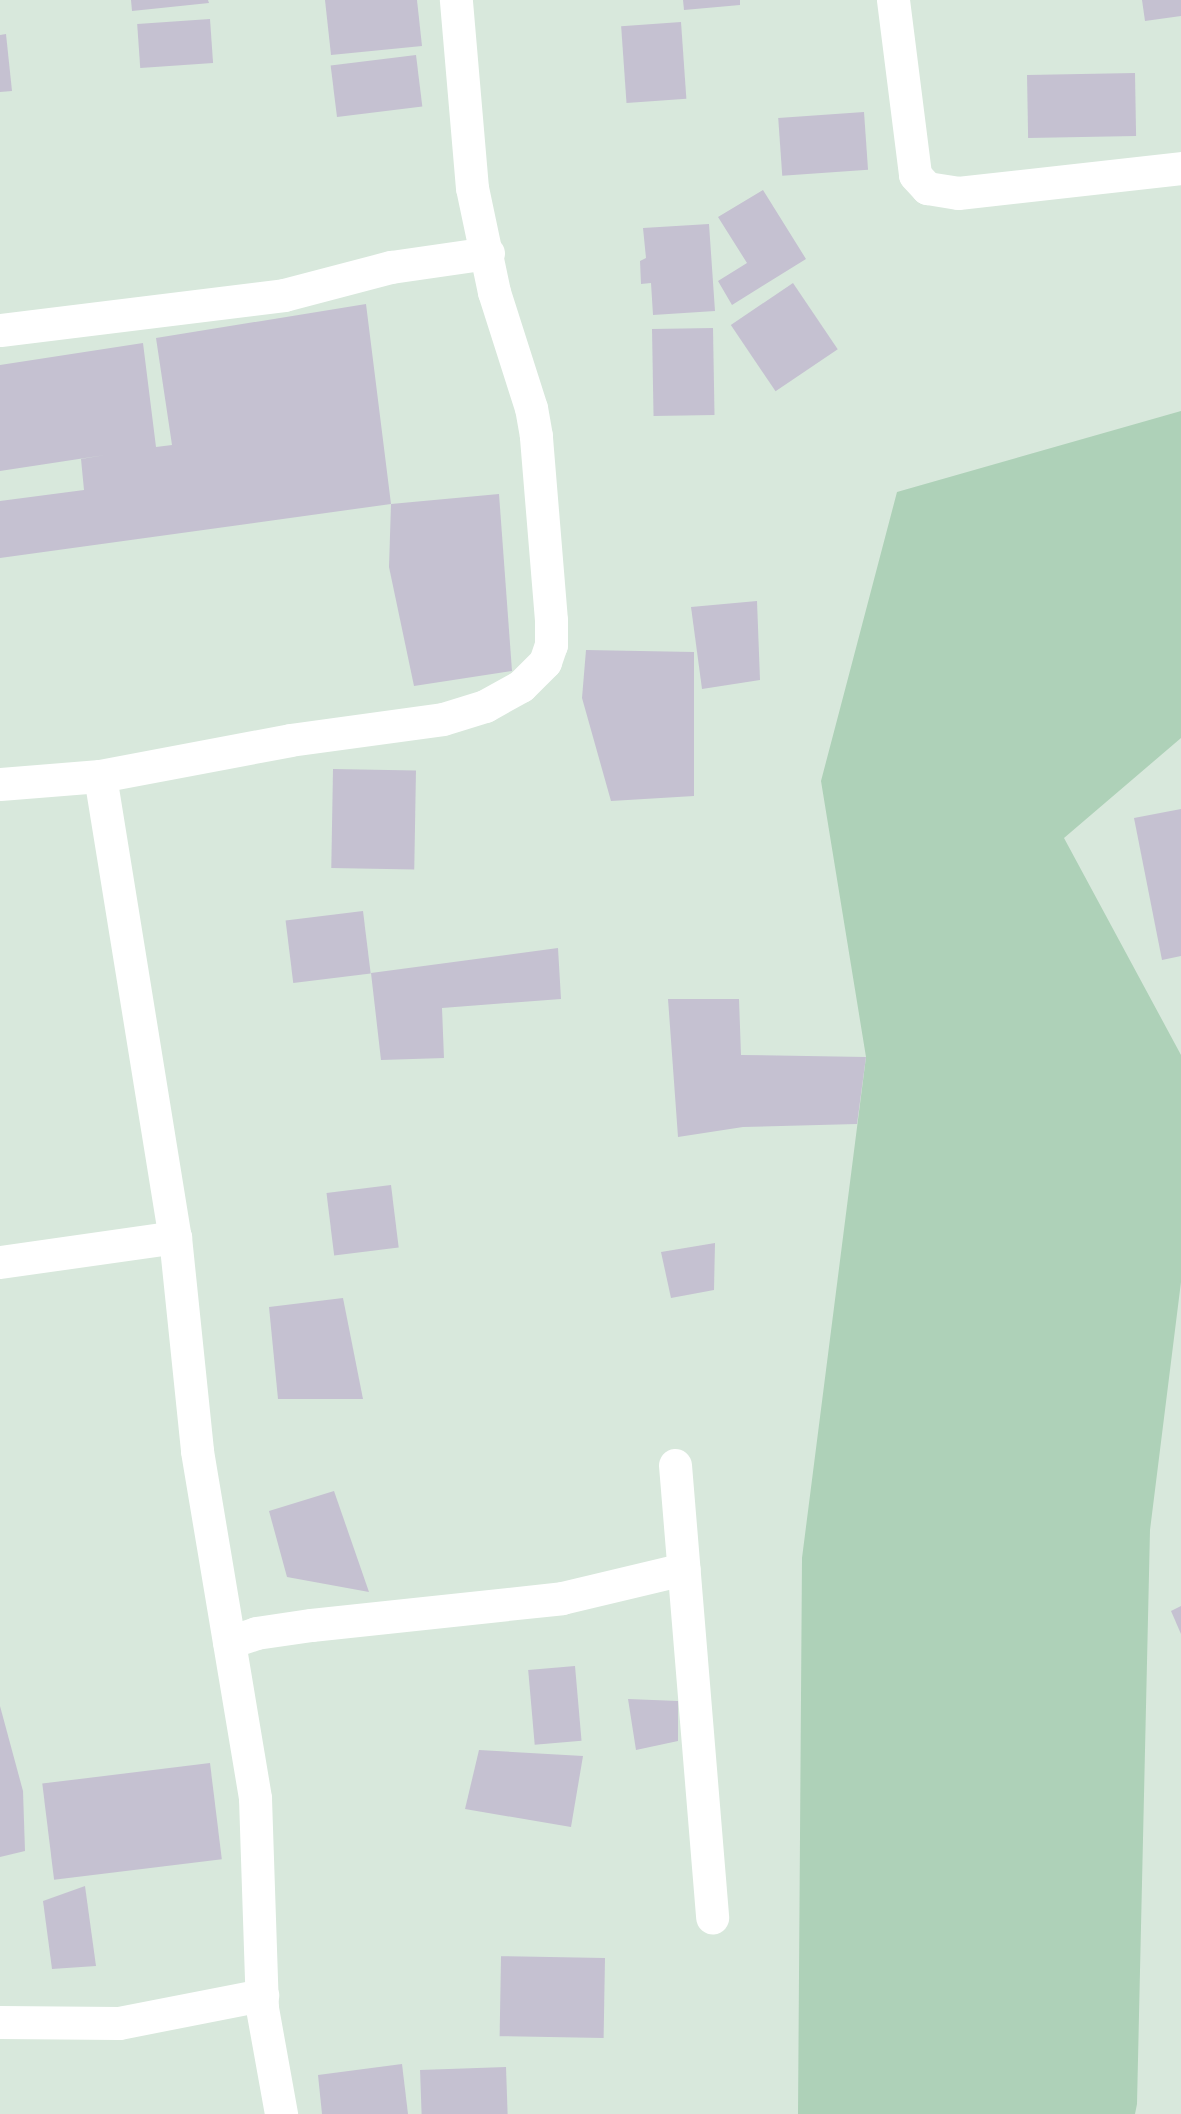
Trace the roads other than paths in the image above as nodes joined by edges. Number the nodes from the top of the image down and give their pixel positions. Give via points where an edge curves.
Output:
1 (456, 0) edge
2 (893, 0) edge
3 (1181, 168) edge
4 (488, 253) junction
5 (0, 330) edge
6 (100, 776) junction
7 (0, 784) edge
8 (175, 1237) junction
9 (0, 1263) edge
10 (675, 1465) dead end
11 (684, 1569) junction
12 (230, 1642) junction
13 (712, 1917) dead end
14 (262, 1995) junction
15 (0, 2022) edge
16 (281, 2114) edge

1 - 4 street via 472,188
2 - 3 street via 915,175 927,188 958,193
4 - 5 street via 391,267 284,295
4 - 6 street via 494,292 531,408 536,436 551,620 551,645 545,662 521,686 486,706 443,719 290,740
6 - 7 street
6 - 8 street
8 - 9 street
8 - 12 street via 197,1451
10 - 11 street
11 - 12 street via 562,1598 311,1625 256,1633
11 - 13 street
12 - 14 street via 255,1798
14 - 15 street via 119,2023
14 - 16 street

